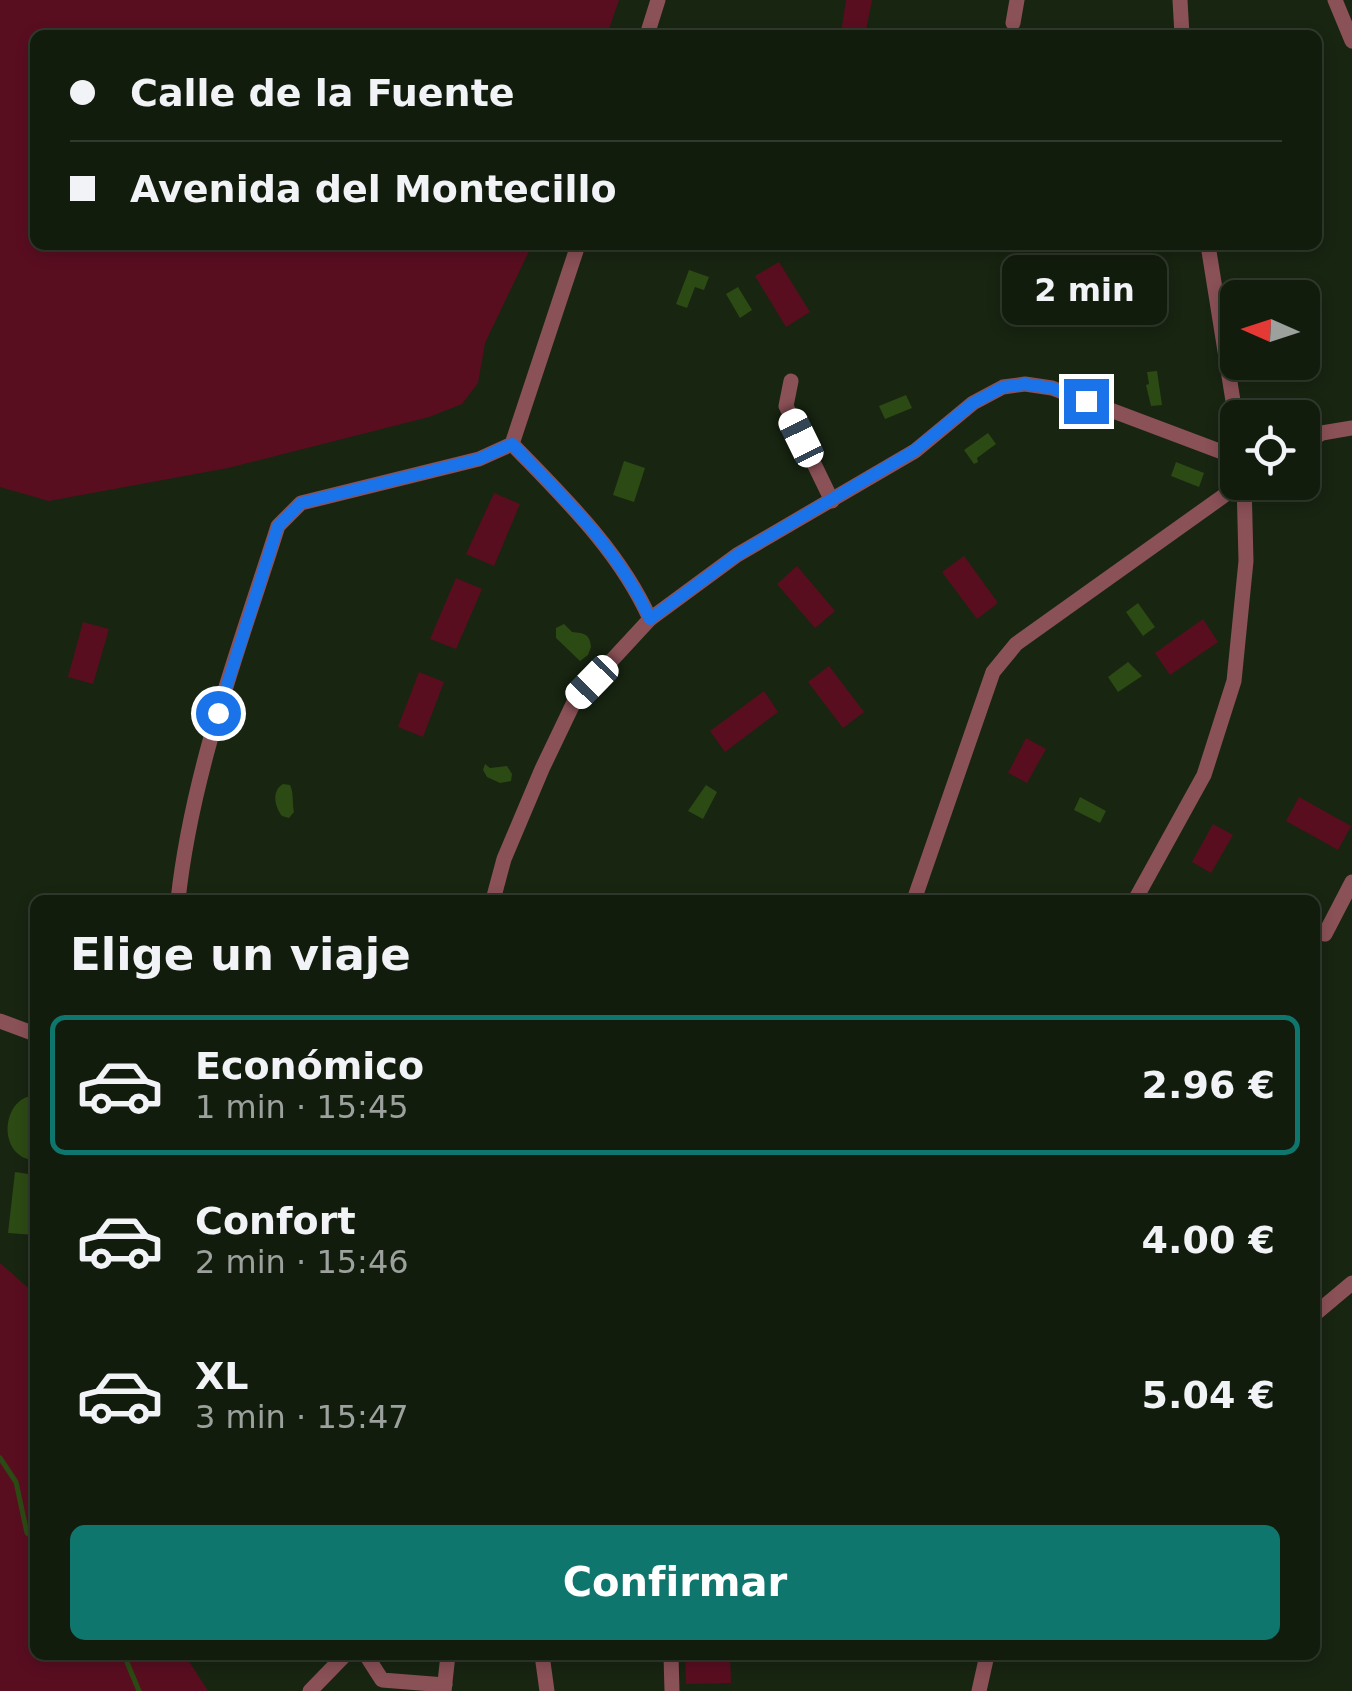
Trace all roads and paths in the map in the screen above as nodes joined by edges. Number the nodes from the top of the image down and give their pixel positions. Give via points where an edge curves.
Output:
1 (658, 0) edge
2 (1018, 0) edge
3 (1180, 0) edge
4 (1335, 0) edge
5 (1013, 23) dead end
6 (649, 30) edge
7 (1182, 30) edge
8 (1352, 41) edge
9 (576, 250) edge
10 (1209, 250) edge
11 (791, 381) dead end
12 (1233, 400) edge
13 (1352, 428) edge
14 (1320, 434) edge
15 (512, 444) junction
16 (1220, 451) edge
17 (1220, 499) edge
18 (1244, 500) edge
19 (832, 501) junction
20 (650, 619) junction
21 (1352, 882) edge
22 (178, 895) edge
23 (493, 895) edge
24 (916, 895) edge
25 (1138, 895) edge
26 (1325, 934) dead end
27 (0, 1022) edge
28 (30, 1032) edge
29 (1352, 1283) edge
30 (1320, 1310) edge
31 (340, 1660) edge
32 (369, 1660) edge
33 (448, 1660) edge
34 (543, 1660) edge
35 (671, 1660) edge
36 (986, 1660) edge
37 (445, 1688) edge
38 (310, 1691) edge
39 (547, 1691) edge
40 (672, 1691) edge
41 (979, 1691) edge

1 - 6 street
2 - 5 street
3 - 7 street
4 - 8 street
9 - 15 street
10 - 12 street
11 - 19 street via 786,406
13 - 14 street
15 - 20 street via 634,582
15 - 22 street via 479,459 301,503 278,526 206,751
16 - 19 street via 1052,388 1025,384 973,403 914,451
17 - 24 street via 1002,659
18 - 25 street via 1246,561 1234,681 1204,775
19 - 20 street via 737,555
20 - 23 street via 575,700
21 - 26 street
27 - 28 street
29 - 30 street
31 - 38 street
32 - 37 street via 382,1680
33 - 37 street
34 - 39 street
35 - 40 street
36 - 41 street

